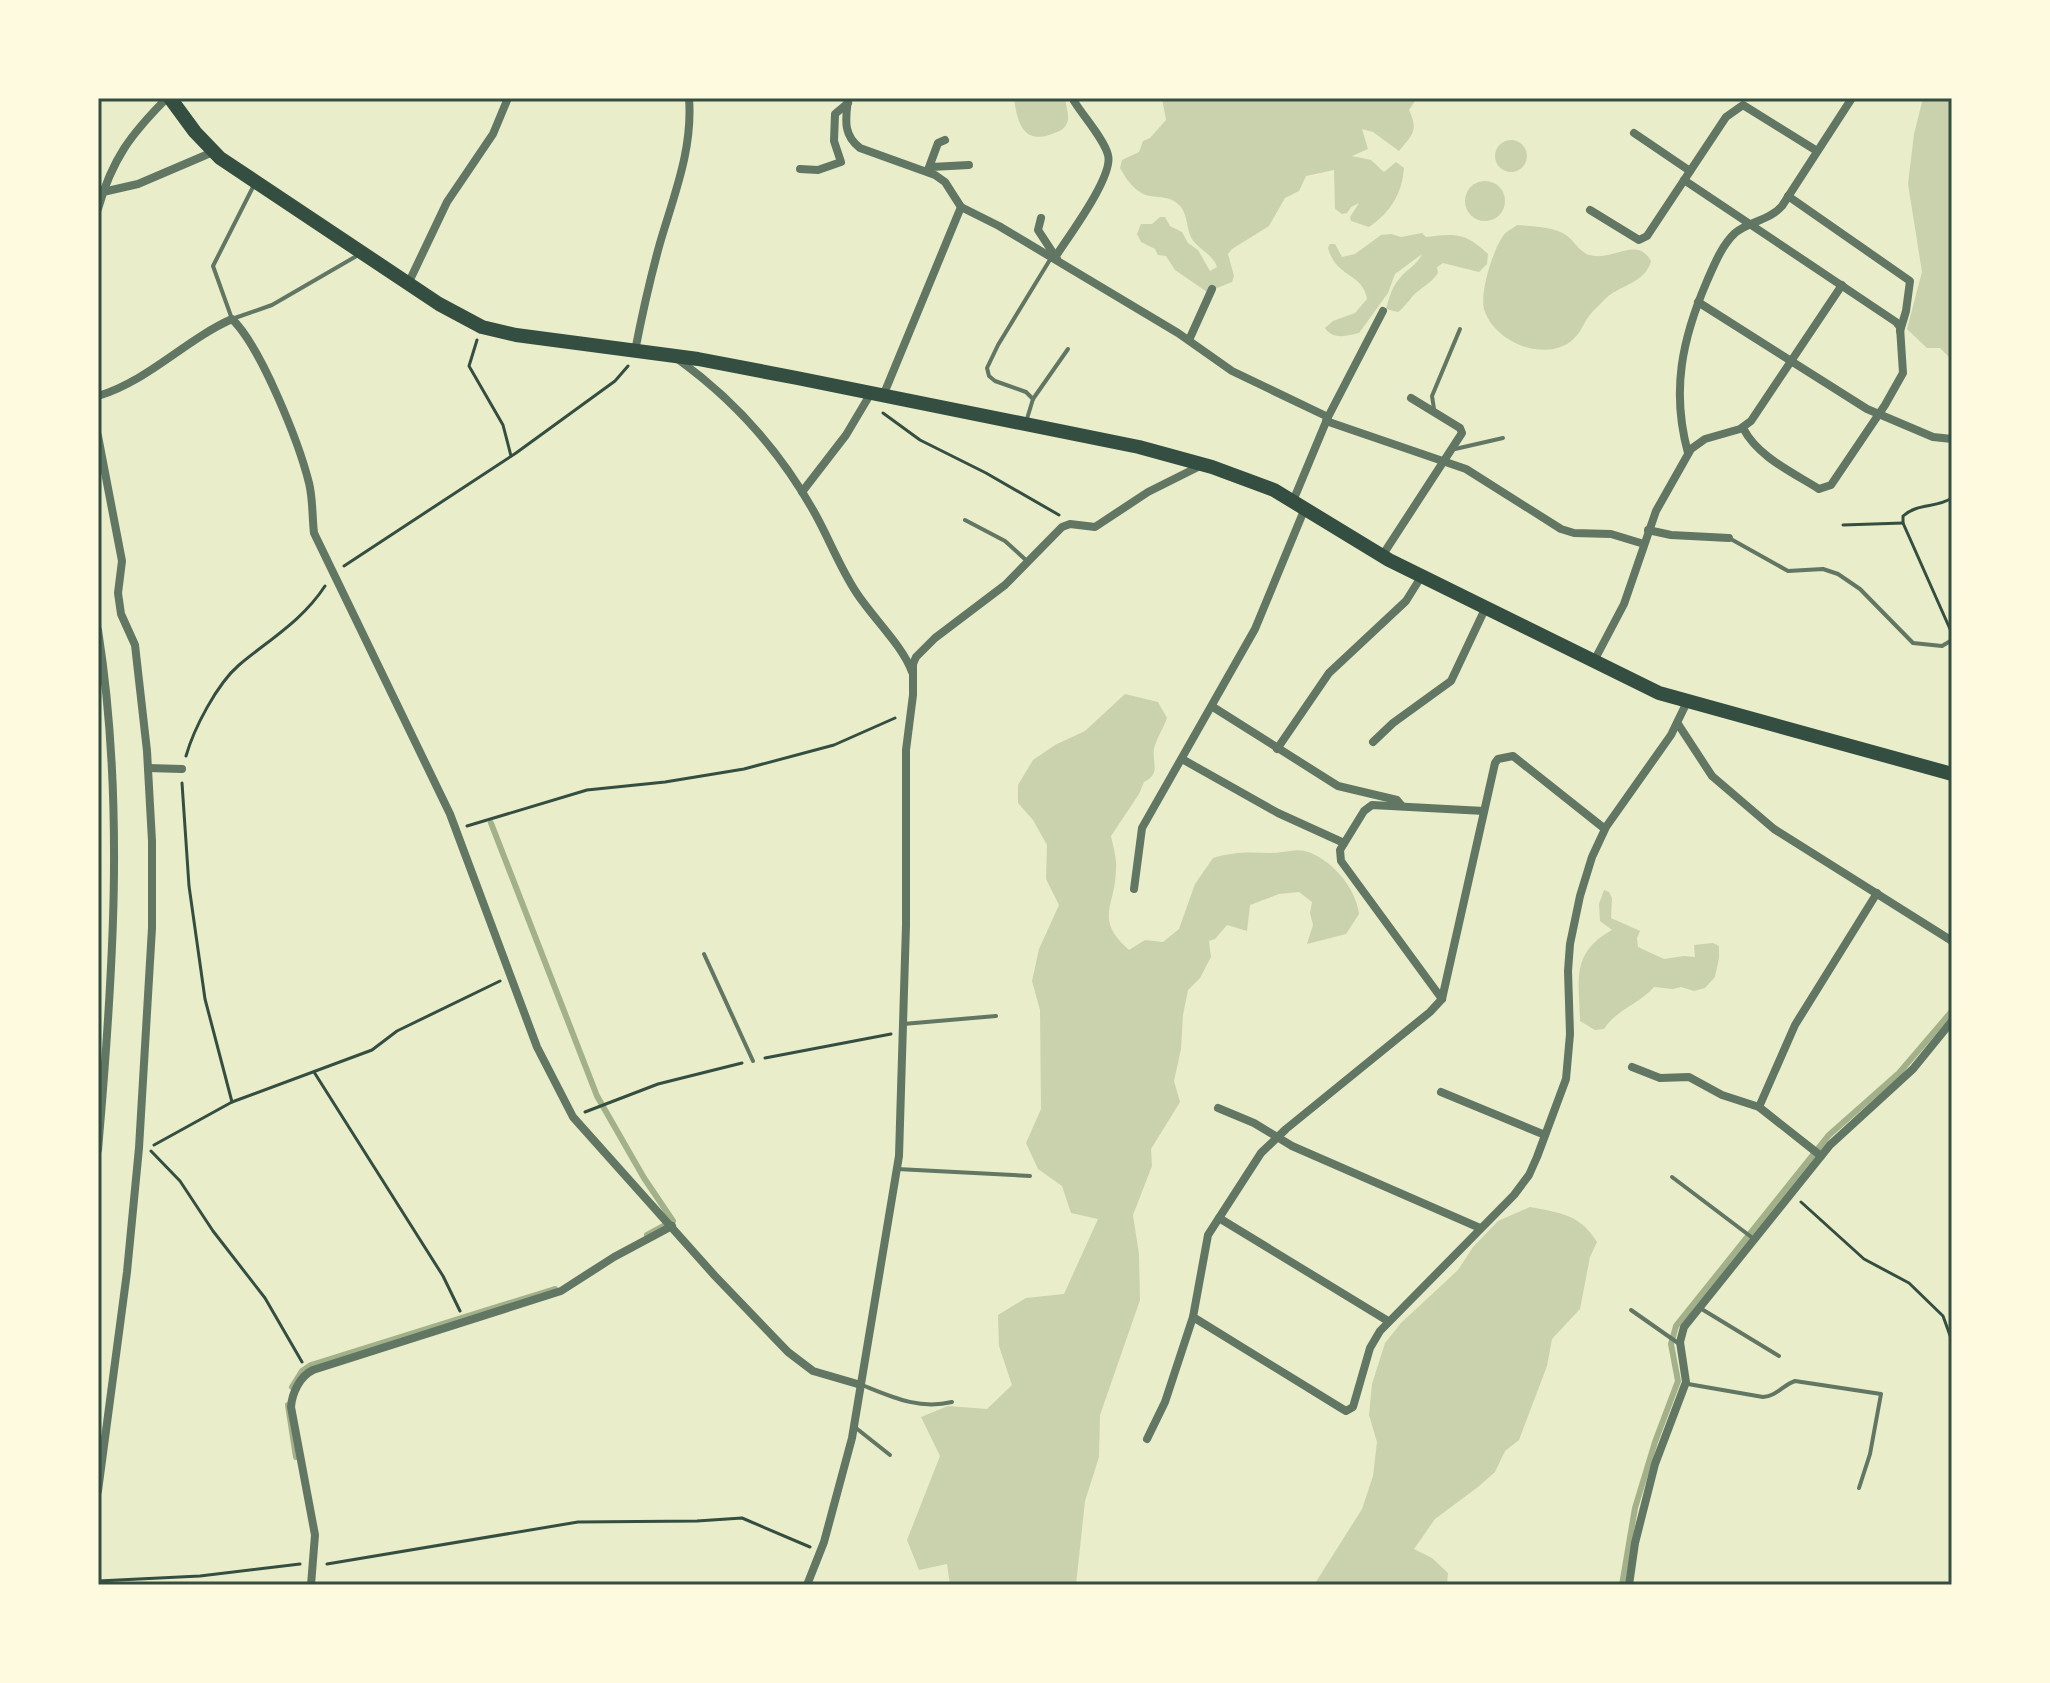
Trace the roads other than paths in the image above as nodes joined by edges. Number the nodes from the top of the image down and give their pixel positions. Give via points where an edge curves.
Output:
1 (168, 98) edge
2 (508, 98) edge
3 (689, 98) edge
4 (1852, 98) edge
5 (848, 101) edge
6 (1074, 101) dead end
7 (1745, 101) edge
8 (1634, 133) dead end
9 (945, 140) dead end
10 (1817, 151) junction
11 (213, 152) junction
12 (969, 165) dead end
13 (800, 169) dead end
14 (929, 169) junction
15 (1690, 171) junction
16 (1684, 180) junction
17 (256, 183) junction
18 (101, 193) edge
19 (1788, 196) junction
20 (961, 207) junction
21 (98, 209) edge
22 (1590, 210) dead end
23 (1041, 218) dead end
24 (1752, 225) junction
25 (362, 253) junction
26 (1055, 259) junction
27 (408, 284) junction
28 (1842, 285) junction
29 (1212, 289) dead end
30 (1698, 302) junction
31 (1383, 311) dead end
32 (232, 319) junction
33 (1460, 329) dead end
34 (1900, 331) junction
35 (1189, 340) junction
36 (1068, 349) dead end
37 (635, 351) junction
38 (673, 356) junction
39 (1791, 362) junction
40 (98, 396) edge
41 (873, 397) junction
42 (1411, 398) dead end
43 (1033, 399) junction
44 (1879, 415) junction
45 (1444, 418) junction
46 (1327, 419) junction
47 (1026, 424) junction
48 (1743, 428) junction
49 (98, 436) edge
50 (1503, 438) dead end
51 (1952, 439) edge
52 (1453, 450) junction
53 (1688, 453) junction
54 (1445, 463) junction
55 (1203, 464) junction
56 (802, 492) junction
57 (1299, 504) junction
58 (965, 520) dead end
59 (1648, 530) junction
60 (1729, 538) joint
61 (1644, 544) junction
62 (1382, 556) junction
63 (1029, 563) junction
64 (1421, 577) junction
65 (1485, 609) junction
66 (98, 630) edge
67 (1952, 640) edge
68 (1594, 662) junction
69 (913, 673) junction
70 (1687, 702) junction
71 (1213, 707) junction
72 (1678, 724) junction
73 (1373, 742) dead end
74 (1277, 749) junction
75 (1182, 759) junction
76 (148, 768) junction
77 (182, 769) road end
78 (1952, 774) edge
79 (1402, 806) junction
80 (1484, 811) junction
81 (1605, 829) junction
82 (1344, 843) junction
83 (1134, 889) dead end
84 (1877, 893) junction
85 (1952, 941) edge
86 (704, 954) dead end
87 (1442, 999) junction
88 (996, 1016) dead end
89 (1952, 1021) edge
90 (903, 1028) junction
91 (753, 1061) road end
92 (1632, 1067) dead end
93 (1441, 1092) dead end
94 (1759, 1107) junction
95 (1218, 1108) dead end
96 (1545, 1135) junction
97 (1277, 1136) junction
98 (98, 1150) edge
99 (1821, 1156) junction
100 (897, 1169) junction
101 (1030, 1176) dead end
102 (1672, 1177) dead end
103 (1219, 1218) junction
104 (672, 1226) junction
105 (1480, 1228) junction
106 (1754, 1239) junction
107 (1700, 1308) junction
108 (1631, 1310) dead end
109 (1193, 1317) junction
110 (1388, 1321) junction
111 (1680, 1345) junction
112 (1779, 1356) dead end
113 (1685, 1384) junction
114 (861, 1385) junction
115 (952, 1402) dead end
116 (854, 1427) junction
117 (1147, 1439) dead end
118 (890, 1455) dead end
119 (1859, 1488) dead end
120 (98, 1491) edge
121 (311, 1585) edge
122 (807, 1585) edge
123 (1629, 1585) edge

1 - 11 highway
1 - 18 street via 127,141
2 - 27 street via 493,134 447,202
3 - 37 street via 680,183
4 - 10 street
5 - 13 street via 835,114 834,141 841,162 818,170
5 - 14 street via 846,131 856,145
6 - 26 street via 1106,150 1109,164
7 - 10 street
7 - 15 street via 1726,117
8 - 15 street
9 - 14 street via 938,143
10 - 19 street
11 - 17 highway
11 - 18 street via 138,184
12 - 14 street
14 - 20 street
15 - 16 street
16 - 22 street via 1639,240
16 - 24 street
17 - 25 highway
17 - 32 lane via 213,266
18 - 21 street
19 - 24 street via 1773,215
19 - 34 street via 1910,281
20 - 26 street
20 - 41 street
23 - 26 street via 1038,230
24 - 28 street
24 - 30 street via 1729,241
25 - 27 highway
25 - 32 lane via 272,305
26 - 35 street
26 - 43 lane via 987,368 995,381
27 - 37 highway via 482,327
28 - 34 street via 1896,322
28 - 39 street
29 - 35 street
30 - 39 street
30 - 53 street via 1679,390
31 - 46 street
32 - 40 street
32 - 104 street via 248,338 284,413 309,482 314,533 456,830 537,1047 573,1117
33 - 45 lane via 1432,396
34 - 44 street via 1903,373
35 - 46 street via 1243,377
36 - 43 lane
37 - 38 highway
38 - 41 highway
38 - 56 street via 755,427
39 - 44 street
39 - 48 street
41 - 47 highway
41 - 56 street
42 - 45 street
43 - 47 lane
44 - 48 street via 1836,480 1823,489 1760,451
44 - 51 street via 1933,437
45 - 52 street via 1462,433
46 - 54 street
46 - 57 street
47 - 55 highway
48 - 53 street via 1705,439
49 - 76 street via 122,561 121,614 135,645
50 - 52 lane
52 - 54 street
53 - 59 street
54 - 61 street via 1476,474 1561,529
54 - 62 street
55 - 57 highway
55 - 63 street via 1100,525 1066,525
56 - 69 street via 857,593
57 - 62 highway
57 - 71 street via 1255,629
58 - 63 lane via 1005,541
59 - 60 street
59 - 61 street
60 - 67 lane via 1788,571 1823,569 1838,574 1913,643 1942,646
61 - 68 street via 1624,604
62 - 64 highway
63 - 69 street via 935,638 916,657
64 - 65 highway
64 - 74 street via 1406,601 1329,673
65 - 68 highway
65 - 73 street via 1451,681
66 - 98 street via 111,746 114,900
68 - 70 highway
69 - 90 street via 906,750
70 - 72 street
70 - 78 highway
71 - 74 street
71 - 75 street
72 - 81 street
72 - 84 street via 1721,785 1789,840
74 - 79 street via 1338,786 1397,800
75 - 82 street
75 - 83 street via 1142,828
76 - 77 street
76 - 120 street via 152,928 139,1148
79 - 80 street
79 - 82 street via 1367,808
80 - 81 street via 1495,763 1513,756
80 - 87 street
81 - 96 street via 1574,923 1568,959 1568,1067
82 - 87 street via 1341,861
84 - 85 street
84 - 94 street via 1795,1025
86 - 91 lane
87 - 97 street
88 - 90 lane
89 - 99 street via 1913,1069
90 - 100 street
92 - 94 street via 1660,1078 1689,1077 1734,1101
93 - 96 street
94 - 99 street
95 - 97 street
96 - 105 street via 1524,1183
97 - 103 street
97 - 105 street
99 - 106 street
100 - 101 lane
100 - 114 street
102 - 106 lane
103 - 109 street via 1205,1247
103 - 110 street
104 - 114 street via 798,1360 822,1375
104 - 121 street via 567,1288 307,1373 291,1403 315,1535
105 - 110 street
106 - 107 street
107 - 111 street via 1684,1327
107 - 112 lane
108 - 111 lane
109 - 110 street via 1346,1411 1357,1402 1370,1348
109 - 117 street
111 - 113 street
113 - 119 lane via 1763,1397 1795,1381 1881,1394
113 - 123 street via 1655,1464
114 - 115 lane via 916,1404
114 - 116 street
116 - 118 lane
116 - 122 street via 821,1552

